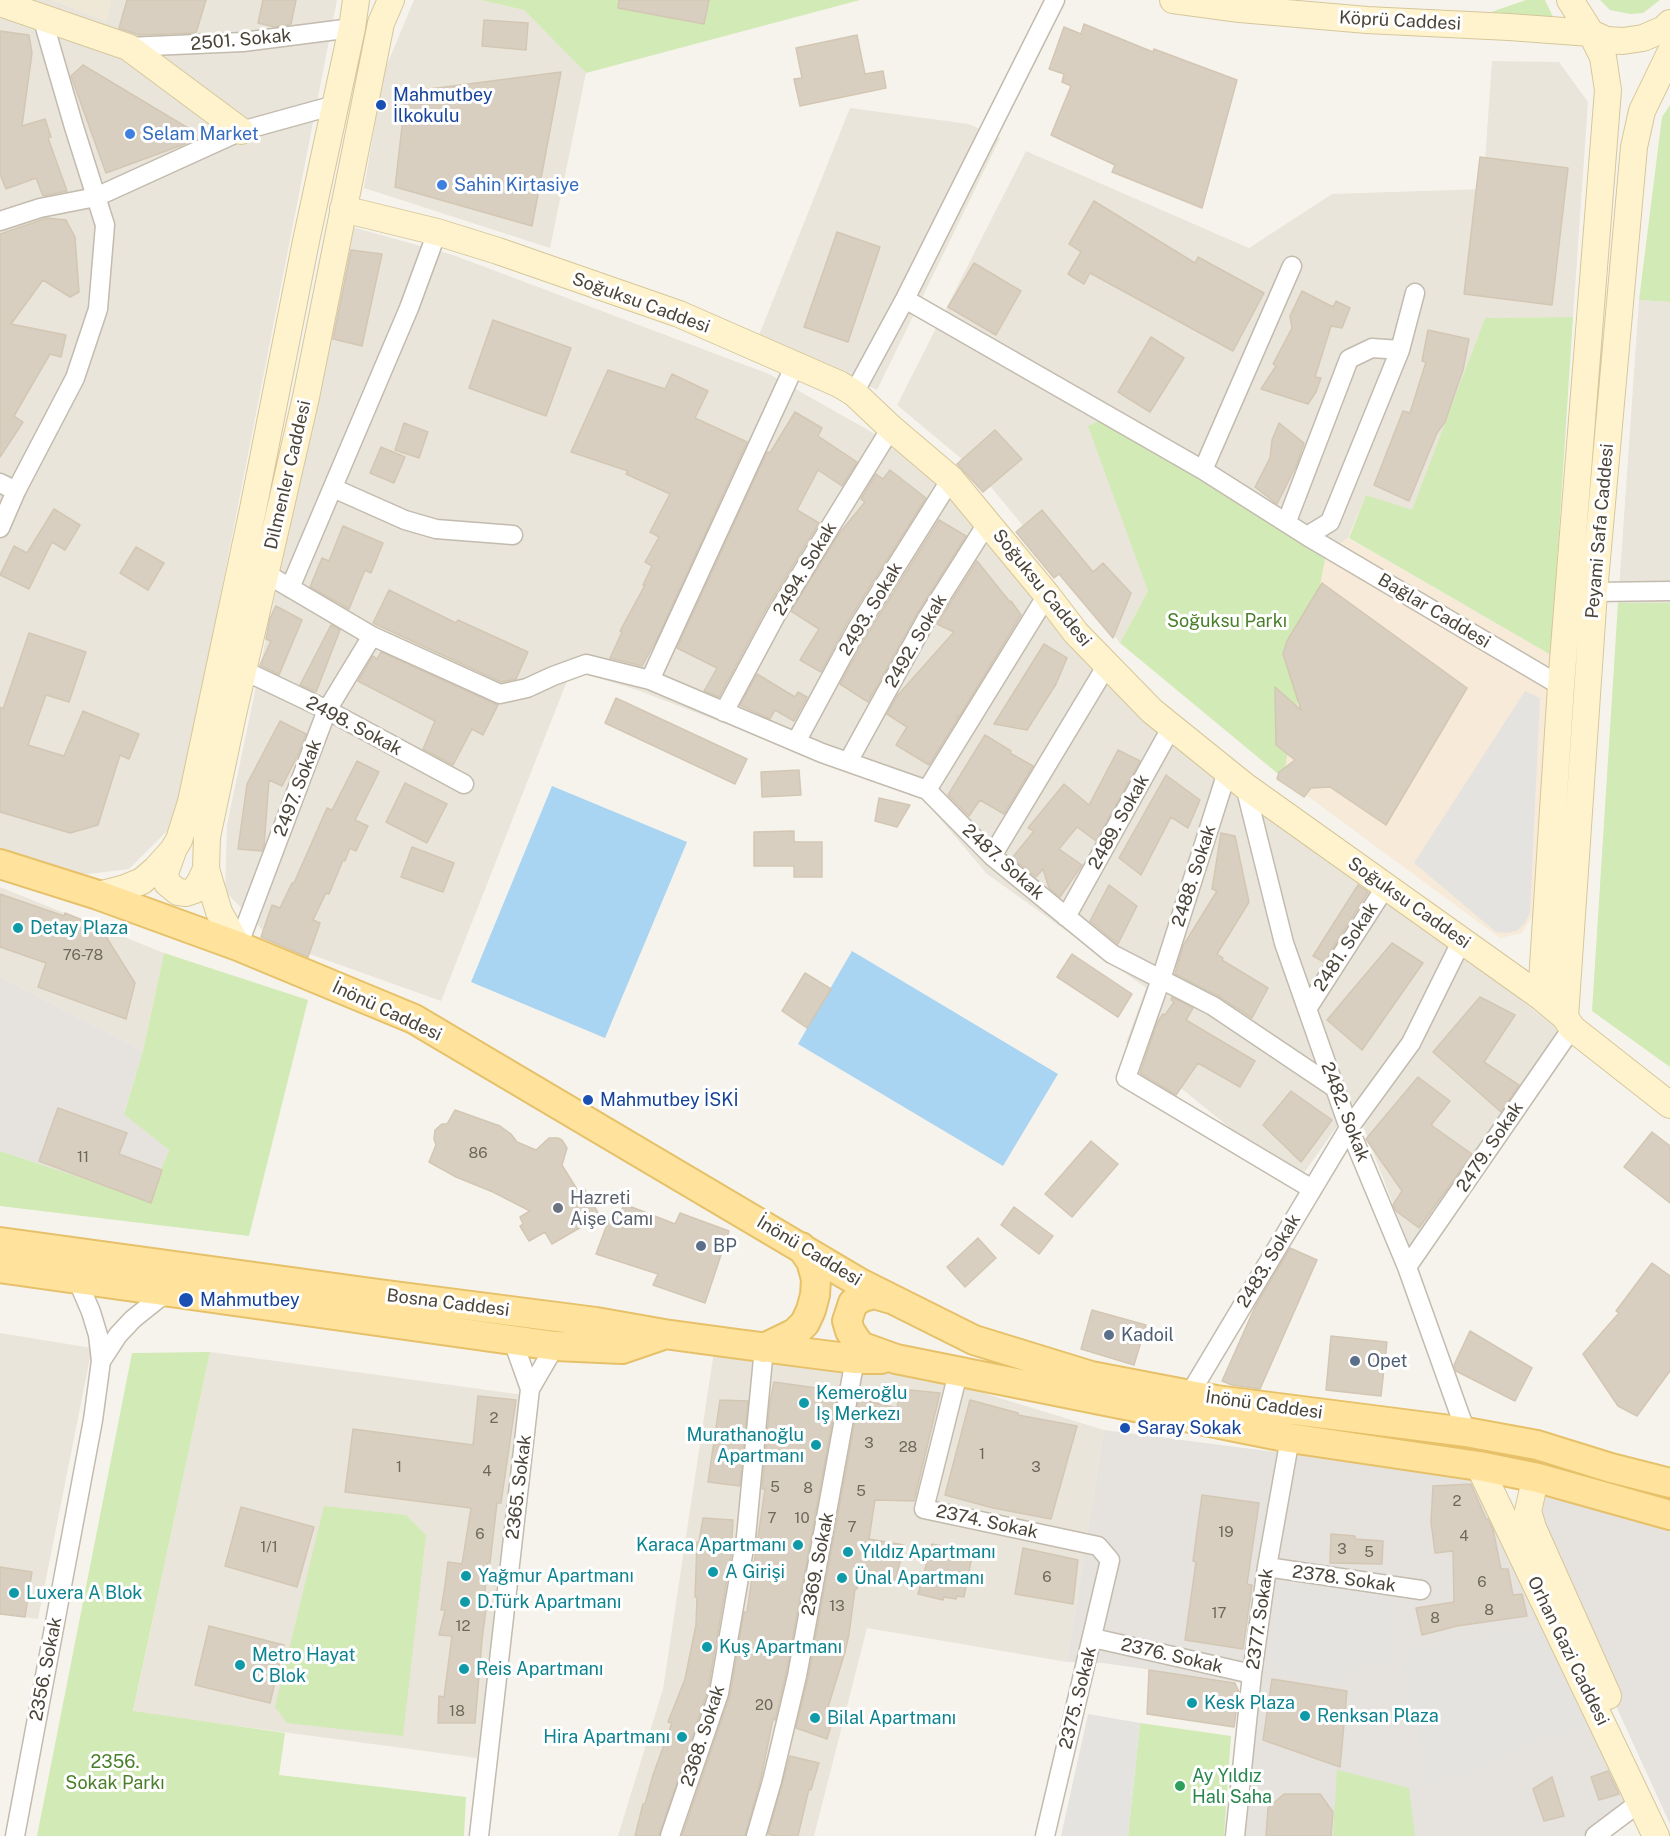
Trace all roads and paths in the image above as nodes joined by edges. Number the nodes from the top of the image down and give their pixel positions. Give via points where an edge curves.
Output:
1 (356, 0) edge
2 (391, 0) edge
3 (1055, 0) edge
4 (1173, 0) edge
5 (1570, 0) edge
6 (0, 3) edge
7 (42, 17) junction
8 (1670, 23) edge
9 (352, 28) junction
10 (1591, 33) junction
11 (128, 47) junction
12 (1670, 53) edge
13 (335, 105) junction
14 (241, 131) junction
15 (96, 197) junction
16 (342, 209) junction
17 (0, 221) edge
18 (436, 232) junction
19 (1292, 266) dead end
20 (1415, 293) dead end
21 (905, 299) junction
22 (1400, 350) junction
23 (795, 365) junction
24 (854, 393) junction
25 (891, 428) junction
26 (1203, 470) junction
27 (951, 479) junction
28 (8, 487) edge
29 (333, 488) junction
30 (1287, 521) junction
31 (988, 522) junction
32 (0, 528) edge
33 (513, 535) dead end
34 (1307, 536) junction
35 (265, 573) junction
36 (290, 588) junction
37 (1670, 591) edge
38 (1594, 592) junction
39 (1047, 595) junction
40 (372, 636) junction
41 (1107, 665) junction
42 (243, 670) junction
43 (650, 680) junction
44 (1561, 686) junction
45 (327, 710) junction
46 (724, 712) junction
47 (1171, 728) junction
48 (796, 742) junction
49 (848, 762) junction
50 (1236, 779) junction
51 (464, 784) dead end
52 (927, 790) junction
53 (173, 850) junction
54 (992, 856) junction
55 (0, 864) edge
56 (206, 869) junction
57 (1386, 886) junction
58 (98, 895) junction
59 (1066, 916) junction
60 (1462, 940) junction
61 (238, 946) junction
62 (1161, 979) junction
63 (1541, 997) junction
64 (1307, 1009) junction
65 (1569, 1022) junction
66 (1335, 1088) junction
67 (1670, 1105) edge
68 (1349, 1128) junction
69 (1312, 1189) junction
70 (0, 1242) edge
71 (801, 1246) junction
72 (1407, 1267) junction
73 (0, 1268) edge
74 (233, 1274) junction
75 (77, 1279) junction
76 (180, 1293) junction
77 (379, 1294) junction
78 (896, 1300) junction
79 (334, 1315) junction
80 (596, 1322) junction
81 (664, 1334) junction
82 (513, 1341) junction
83 (555, 1346) junction
84 (764, 1348) junction
85 (855, 1359) junction
86 (896, 1359) junction
87 (101, 1361) junction
88 (958, 1373) junction
89 (530, 1389) junction
90 (1189, 1395) junction
91 (1466, 1432) junction
92 (1290, 1438) junction
93 (1479, 1466) junction
94 (1538, 1478) junction
95 (1670, 1483) edge
96 (1670, 1515) edge
97 (1110, 1560) joint
98 (1267, 1567) junction
99 (1422, 1590) dead end
100 (1093, 1638) junction
101 (1251, 1674) junction
102 (1640, 1802) junction
103 (15, 1836) edge
104 (479, 1836) edge
105 (670, 1836) edge
106 (756, 1836) edge
107 (1045, 1836) edge
108 (1234, 1836) edge
109 (1595, 1836) edge
110 (1656, 1836) edge
111 (1670, 1836) edge

1 - 9 street, Dilmenler Caddesi
2 - 16 street, Dilmenler Caddesi via 381,23
3 - 21 street
4 - 10 street, Köprü Caddesi via 1367,20
5 - 10 street, Peyami Safa Caddesi
6 - 7 street
7 - 11 street
7 - 15 street
8 - 10 street, Köprü Caddesi via 1643,38 1623,41 1606,40
9 - 11 street, 2501. Sokak via 243,42
9 - 13 street, Dilmenler Caddesi
10 - 44 street, Peyami Safa Caddesi via 1603,57 1608,90
11 - 14 street
12 - 38 street, Peyami Safa Caddesi via 1642,111 1634,147
13 - 14 street
13 - 53 street, Dilmenler Caddesi via 191,802
14 - 15 street
15 - 17 street
15 - 28 street via 105,225 98,309 75,378
16 - 18 street, Soğuksu Caddesi
16 - 35 street, Dilmenler Caddesi via 306,396
18 - 23 street, Soğuksu Caddesi via 679,314
18 - 29 street via 409,308
19 - 26 street
20 - 22 street
21 - 24 street
21 - 26 street, Bağlar Caddesi
22 - 30 street via 1372,348 1349,359
22 - 34 street via 1330,522
23 - 24 street, Soğuksu Caddesi
23 - 43 street
24 - 25 street, Soğuksu Caddesi
25 - 27 street, Soğuksu Caddesi
25 - 46 street, 2494. Sokak via 776,615
26 - 30 street, Bağlar Caddesi
27 - 31 street, Soğuksu Caddesi
27 - 48 street, 2493. Sokak via 858,627
28 - 32 street
29 - 33 street via 405,520 436,529
29 - 36 street
30 - 34 street, Bağlar Caddesi
31 - 39 street, Soğuksu Caddesi
31 - 49 street, 2492. Sokak via 926,620
34 - 44 street, Bağlar Caddesi
35 - 36 street, 2487. Sokak
35 - 42 street, Dilmenler Caddesi
36 - 40 street, 2487. Sokak
37 - 38 street
38 - 65 street, Peyami Safa Caddesi
39 - 41 street, Soğuksu Caddesi
39 - 52 street
40 - 43 street, 2487. Sokak via 500,694 586,664
40 - 45 street, 2497. Sokak
41 - 47 street, Soğuksu Caddesi
41 - 54 street
42 - 45 street, 2498. Sokak
42 - 56 street, Dilmenler Caddesi via 207,837
43 - 46 street, 2487. Sokak
44 - 63 street, Peyami Safa Caddesi
45 - 51 street, 2498. Sokak
45 - 61 street, 2497. Sokak
46 - 48 street, 2487. Sokak
47 - 50 street, Soğuksu Caddesi
47 - 59 street, 2489. Sokak
48 - 49 street, 2487. Sokak
49 - 52 street, 2487. Sokak
50 - 57 street, Soğuksu Caddesi
50 - 62 street, 2488. Sokak
50 - 64 street, 2482. Sokak
52 - 54 street, 2487. Sokak
53 - 56 street via 165,873 167,883 178,892 195,890
53 - 58 street, Dilmenler Caddesi via 142,881
54 - 59 street, 2487. Sokak
55 - 58 main road, İnönü Caddesi
56 - 61 street, Dilmenler Caddesi via 219,912
57 - 60 street, Soğuksu Caddesi
57 - 64 street, 2481. Sokak
58 - 61 main road, İnönü Caddesi
59 - 62 street, 2487. Sokak via 1112,954
60 - 63 street, Soğuksu Caddesi
60 - 68 street, 2483. Sokak via 1412,1043
61 - 71 main road, İnönü Caddesi via 414,1019
62 - 66 street, 2487. Sokak via 1213,1006
62 - 69 street, 2488. Sokak via 1126,1078
63 - 65 street, Soğuksu Caddesi
64 - 66 street, 2482. Sokak
65 - 67 street, Soğuksu Caddesi
65 - 72 street, 2479. Sokak
66 - 68 street, 2482. Sokak
68 - 69 street, 2483. Sokak
68 - 72 street, 2482. Sokak
69 - 90 street, 2483. Sokak
70 - 74 main road, Bosna Caddesi
71 - 78 main road, İnönü Caddesi via 860,1283
71 - 84 main road via 812,1261 816,1279 811,1310 795,1333
72 - 91 street, 2482. Sokak
73 - 75 main road
74 - 76 main road
74 - 77 main road, Bosna Caddesi
75 - 76 main road
75 - 87 street via 92,1312
76 - 79 main road
76 - 87 street via 158,1299 133,1319
77 - 79 main road
77 - 80 main road, Bosna Caddesi
78 - 86 main road via 874,1294 863,1297 853,1303 847,1321 860,1346
78 - 90 main road, İnönü Caddesi via 974,1340 1091,1376
79 - 82 main road
80 - 81 main road, Bosna Caddesi
80 - 83 main road
81 - 83 main road via 622,1349
81 - 84 main road, Bosna Caddesi
82 - 83 main road
82 - 89 street, 2365. Sokak
83 - 89 street, 2365. Sokak
84 - 85 main road, Bosna Caddesi
84 - 105 street, 2368. Sokak via 746,1537 719,1693
85 - 86 main road, Bosna Caddesi
85 - 106 street, 2369. Sokak via 796,1676
86 - 88 main road, İnönü Caddesi
87 - 103 street, 2356. Sokak
88 - 92 main road, İnönü Caddesi
88 - 97 street, 2374. Sokak via 924,1509 1098,1546
89 - 104 street, 2365. Sokak
90 - 91 main road, İnönü Caddesi
91 - 95 main road, İnönü Caddesi via 1537,1445
92 - 93 main road, İnönü Caddesi
92 - 98 street, 2377. Sokak
93 - 94 main road, İnönü Caddesi
93 - 102 street, Orhan Gazi Caddesi
94 - 96 main road, İnönü Caddesi
94 - 111 street, Orhan Gazi Caddesi via 1528,1511 1533,1528
97 - 100 street, 2375. Sokak
98 - 99 street, 2378. Sokak
98 - 101 street, 2377. Sokak
100 - 101 street, 2376. Sokak
100 - 107 street, 2375. Sokak
101 - 108 street, 2377. Sokak
102 - 109 street
102 - 110 street, Orhan Gazi Caddesi

